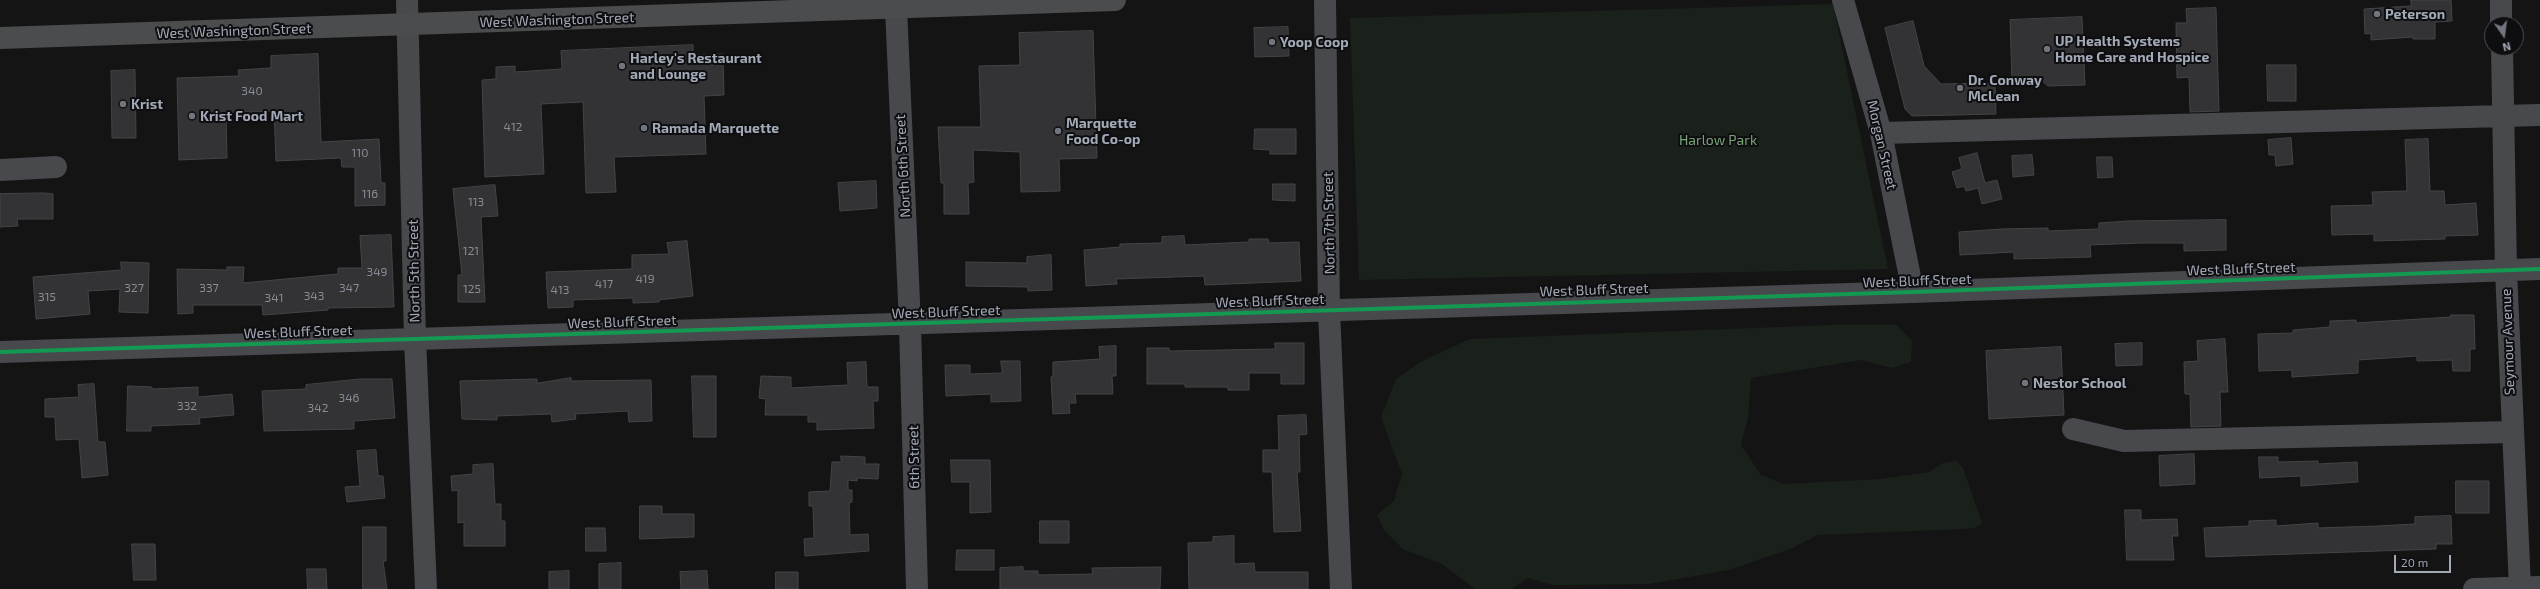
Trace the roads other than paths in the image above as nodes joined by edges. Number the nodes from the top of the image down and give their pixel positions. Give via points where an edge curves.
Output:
1 (407, 0) edge
2 (1115, 0) edge
3 (1325, 0) edge
4 (1843, 0) edge
5 (2501, 0) edge
6 (757, 6) edge
7 (722, 7) edge
8 (896, 8) junction
9 (2501, 16) edge
10 (408, 26) junction
11 (0, 38) edge
12 (2502, 56) edge
13 (2540, 115) edge
14 (2505, 117) junction
15 (1882, 133) junction
16 (56, 167) dead end
17 (0, 170) edge
18 (2540, 269) edge
19 (2506, 270) junction
20 (1913, 292) junction
21 (1329, 310) junction
22 (910, 324) junction
23 (415, 339) junction
24 (0, 352) edge
25 (2073, 429) dead end
26 (2512, 432) junction
27 (2530, 587) edge
28 (426, 589) edge
29 (917, 589) edge
30 (1341, 589) edge
31 (2474, 589) edge

1 - 10 street, North 5th Street
2 - 8 main road, West Washington Street
3 - 21 street, North 7th Street
4 - 15 street, Morgan Street
5 - 9 street
6 - 7 main road, West Washington Street
6 - 8 main road, West Washington Street
7 - 10 main road, West Washington Street
8 - 22 street, North 6th Street
10 - 11 main road, West Washington Street
10 - 23 street, North 5th Street
12 - 14 street, Seymour Avenue
13 - 14 street
14 - 15 street
14 - 19 street, Seymour Avenue
15 - 20 street, Morgan Street
16 - 17 street
18 - 19 street, West Bluff Street
19 - 20 street, West Bluff Street
19 - 26 street, Seymour Avenue
20 - 21 street, West Bluff Street
21 - 22 street, West Bluff Street
21 - 30 street, North 7th Street
22 - 23 street, West Bluff Street
22 - 29 street, 6th Street
23 - 24 street, West Bluff Street
23 - 28 street, North 5th Street
25 - 26 street via 2124,440
26 - 27 street, Seymour Avenue
27 - 31 street

